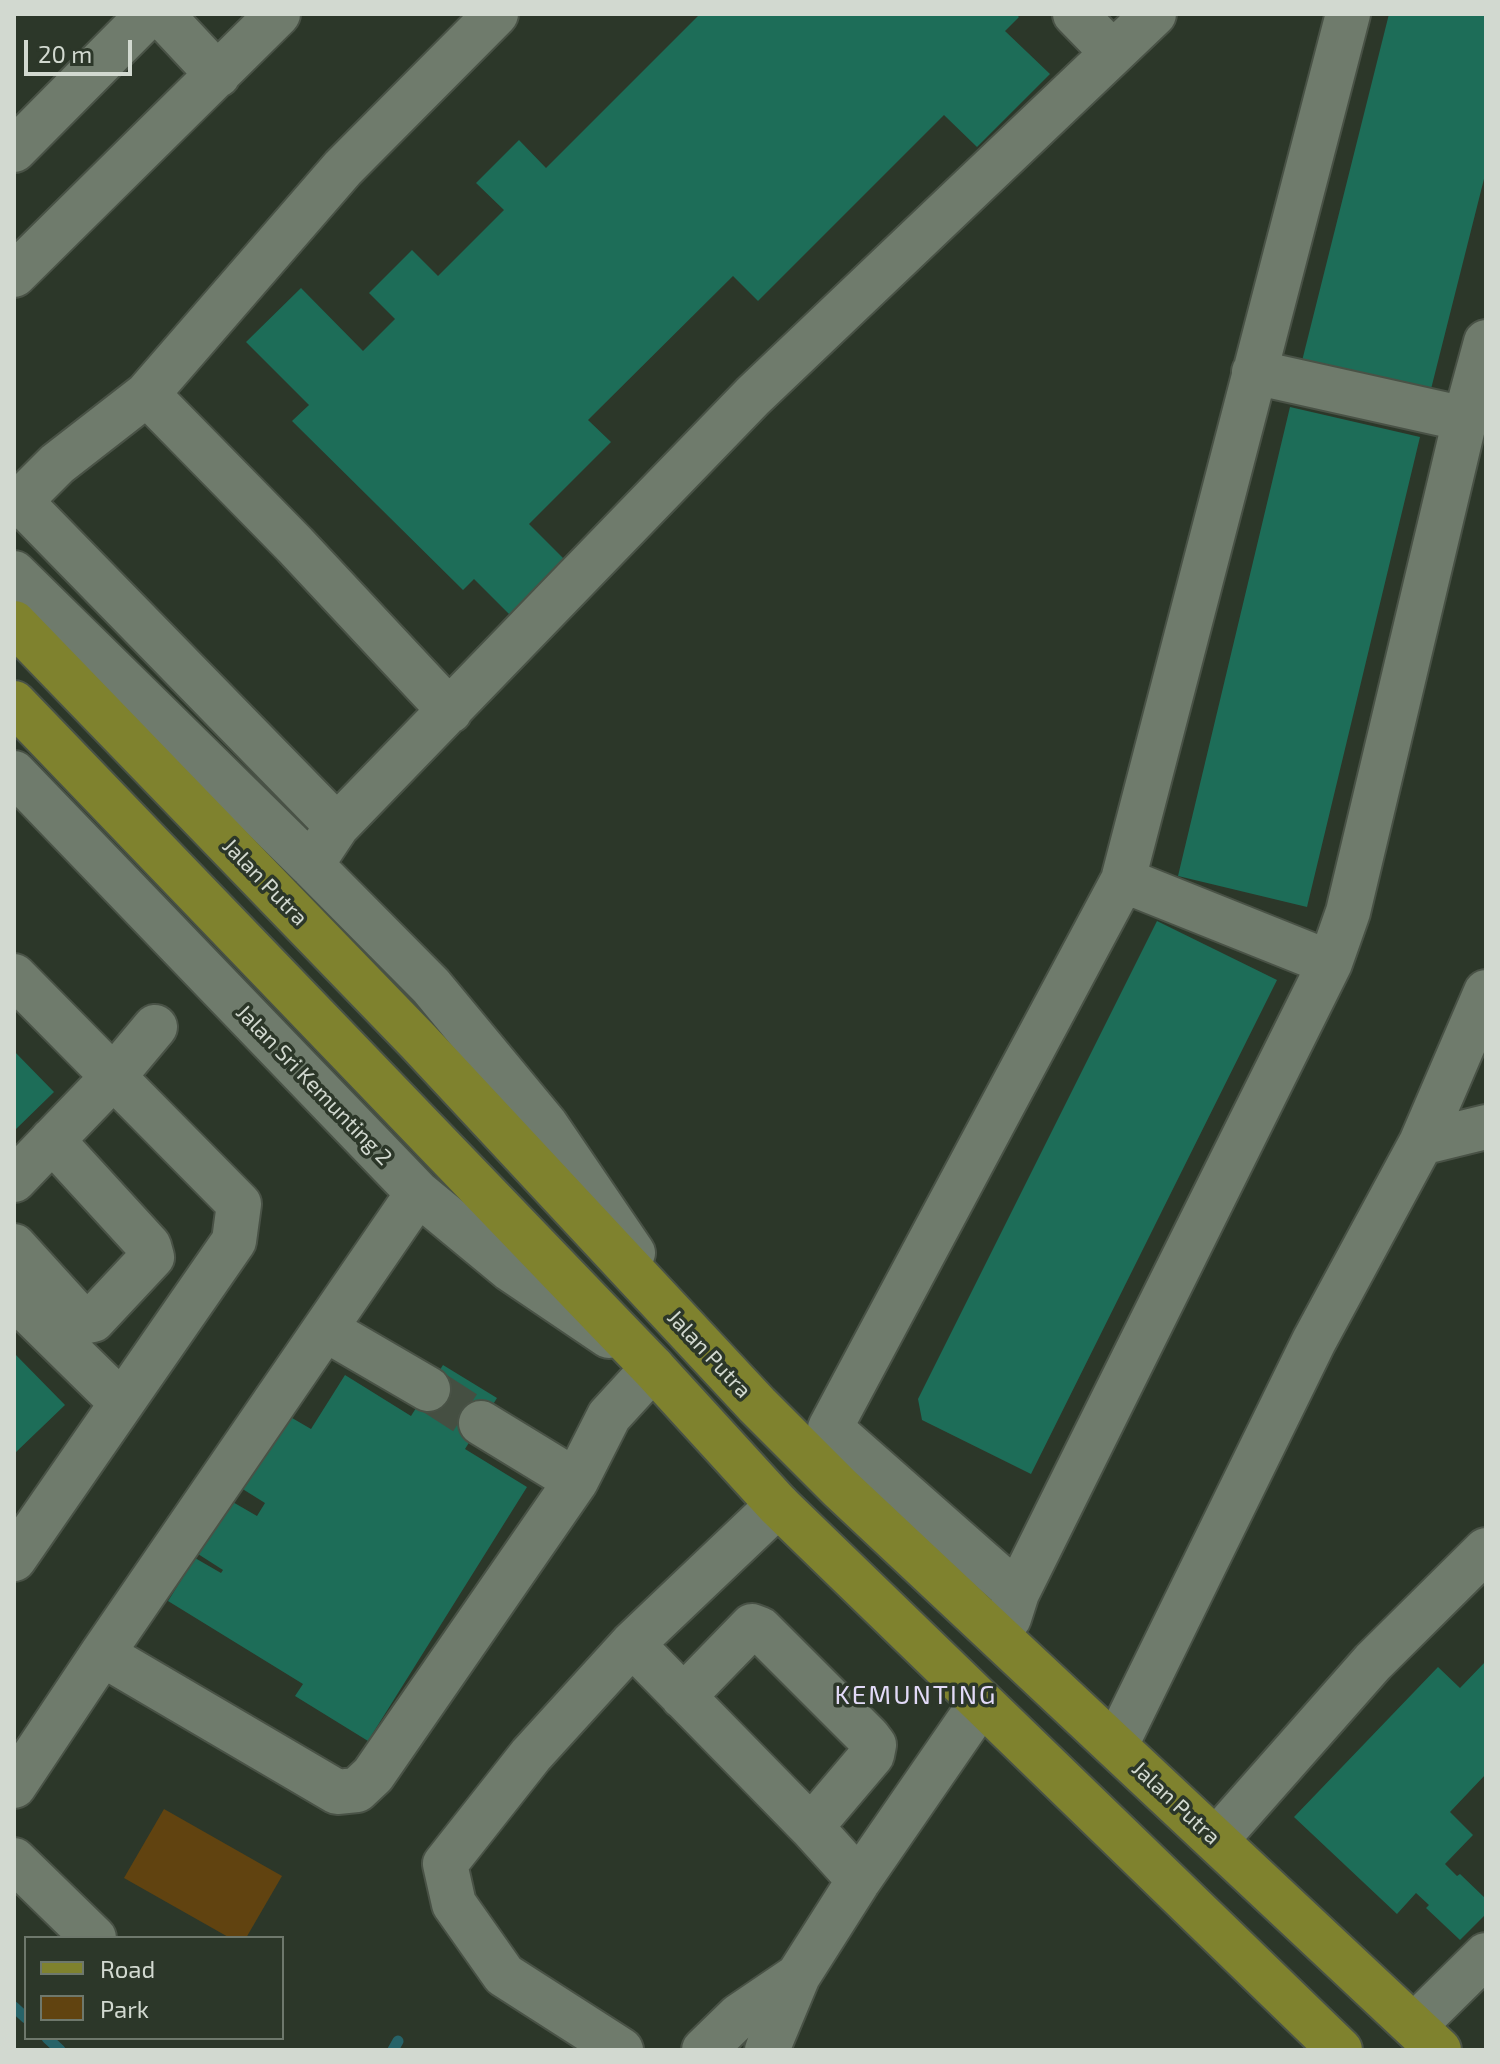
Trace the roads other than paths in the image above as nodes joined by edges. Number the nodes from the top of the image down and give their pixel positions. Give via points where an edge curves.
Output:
1 (149, 14) edge
2 (161, 14) edge
3 (278, 14) edge
4 (496, 14) edge
5 (1075, 14) edge
6 (1154, 14) edge
7 (1348, 14) edge
8 (1112, 52) junction
9 (218, 75) junction
10 (14, 150) edge
11 (14, 275) edge
12 (1486, 342) edge
13 (1254, 372) junction
14 (147, 394) junction
15 (1465, 419) junction
16 (17, 504) edge
17 (14, 573) edge
18 (14, 623) edge
19 (14, 703) edge
20 (450, 711) junction
21 (14, 773) edge
22 (337, 826) junction
23 (311, 865) junction
24 (1123, 880) junction
25 (1330, 963) junction
26 (14, 976) edge
27 (1486, 992) edge
28 (155, 1027) dead end
29 (114, 1076) junction
30 (1486, 1127) edge
31 (52, 1140) junction
32 (1421, 1143) junction
33 (14, 1180) edge
34 (418, 1193) junction
35 (14, 1246) edge
36 (14, 1297) edge
37 (681, 1322) junction
38 (325, 1329) junction
39 (649, 1364) junction
40 (428, 1389) tunnel mouth
41 (122, 1403) junction
42 (481, 1423) tunnel mouth
43 (820, 1443) junction
44 (576, 1481) junction
45 (778, 1505) junction
46 (1486, 1550) edge
47 (14, 1559) edge
48 (1017, 1593) junction
49 (1003, 1640) junction
50 (632, 1644) junction
51 (102, 1654) junction
52 (683, 1697) junction
53 (981, 1703) junction
54 (1116, 1745) junction
55 (14, 1786) edge
56 (811, 1827) junction
57 (1216, 1840) junction
58 (14, 1860) edge
59 (859, 1880) junction
60 (92, 1936) edge
61 (1486, 1955) edge
62 (798, 1976) junction
63 (1426, 2038) edge
64 (621, 2050) edge
65 (704, 2050) edge
66 (767, 2050) edge
67 (1340, 2050) edge

1 - 10 street
2 - 9 street
3 - 9 street
4 - 14 street via 343,168
5 - 8 street
6 - 8 street
7 - 13 street
8 - 20 street via 753,396
9 - 11 street
12 - 15 street
13 - 15 street
13 - 24 street
14 - 16 street via 57,464
14 - 20 street
15 - 25 street via 1348,912
16 - 22 street
17 - 23 street
18 - 37 main road, Jalan Putra
19 - 39 main road
20 - 22 street
21 - 34 street, Jalan Sri Kemunting 2
22 - 23 street
23 - 37 street via 431,986 546,1125
24 - 25 street
24 - 43 street
25 - 48 street
26 - 29 street
27 - 32 street
28 - 29 street
29 - 31 street
29 - 41 street via 239,1204 234,1241
30 - 32 street
31 - 33 street
31 - 35 street via 149,1246 152,1257 93,1320 83,1322
32 - 54 street via 1314,1341
34 - 38 street
34 - 39 street, Jalan Sri Kemunting 2 via 510,1269
36 - 41 street
37 - 43 main road, Jalan Putra via 757,1405
38 - 40 street
38 - 51 street
39 - 44 street via 609,1416
39 - 45 main road
41 - 47 street
42 - 44 street
43 - 48 street
43 - 49 main road, Jalan Putra via 840,1488
44 - 51 street via 373,1775 357,1790 337,1792
45 - 50 street
45 - 53 main road
46 - 57 street via 1373,1662
48 - 49 street
49 - 54 main road, Jalan Putra
50 - 52 street
50 - 64 street via 531,1755 445,1864 454,1904 504,1975
51 - 55 street
52 - 56 street
52 - 56 street via 752,1626 857,1726 874,1745 872,1755
53 - 59 street
53 - 67 main road
54 - 57 main road, Jalan Putra
56 - 59 street
57 - 63 main road, Jalan Putra
58 - 60 street
59 - 62 street
61 - 63 street
62 - 65 street via 739,2016
62 - 66 street

